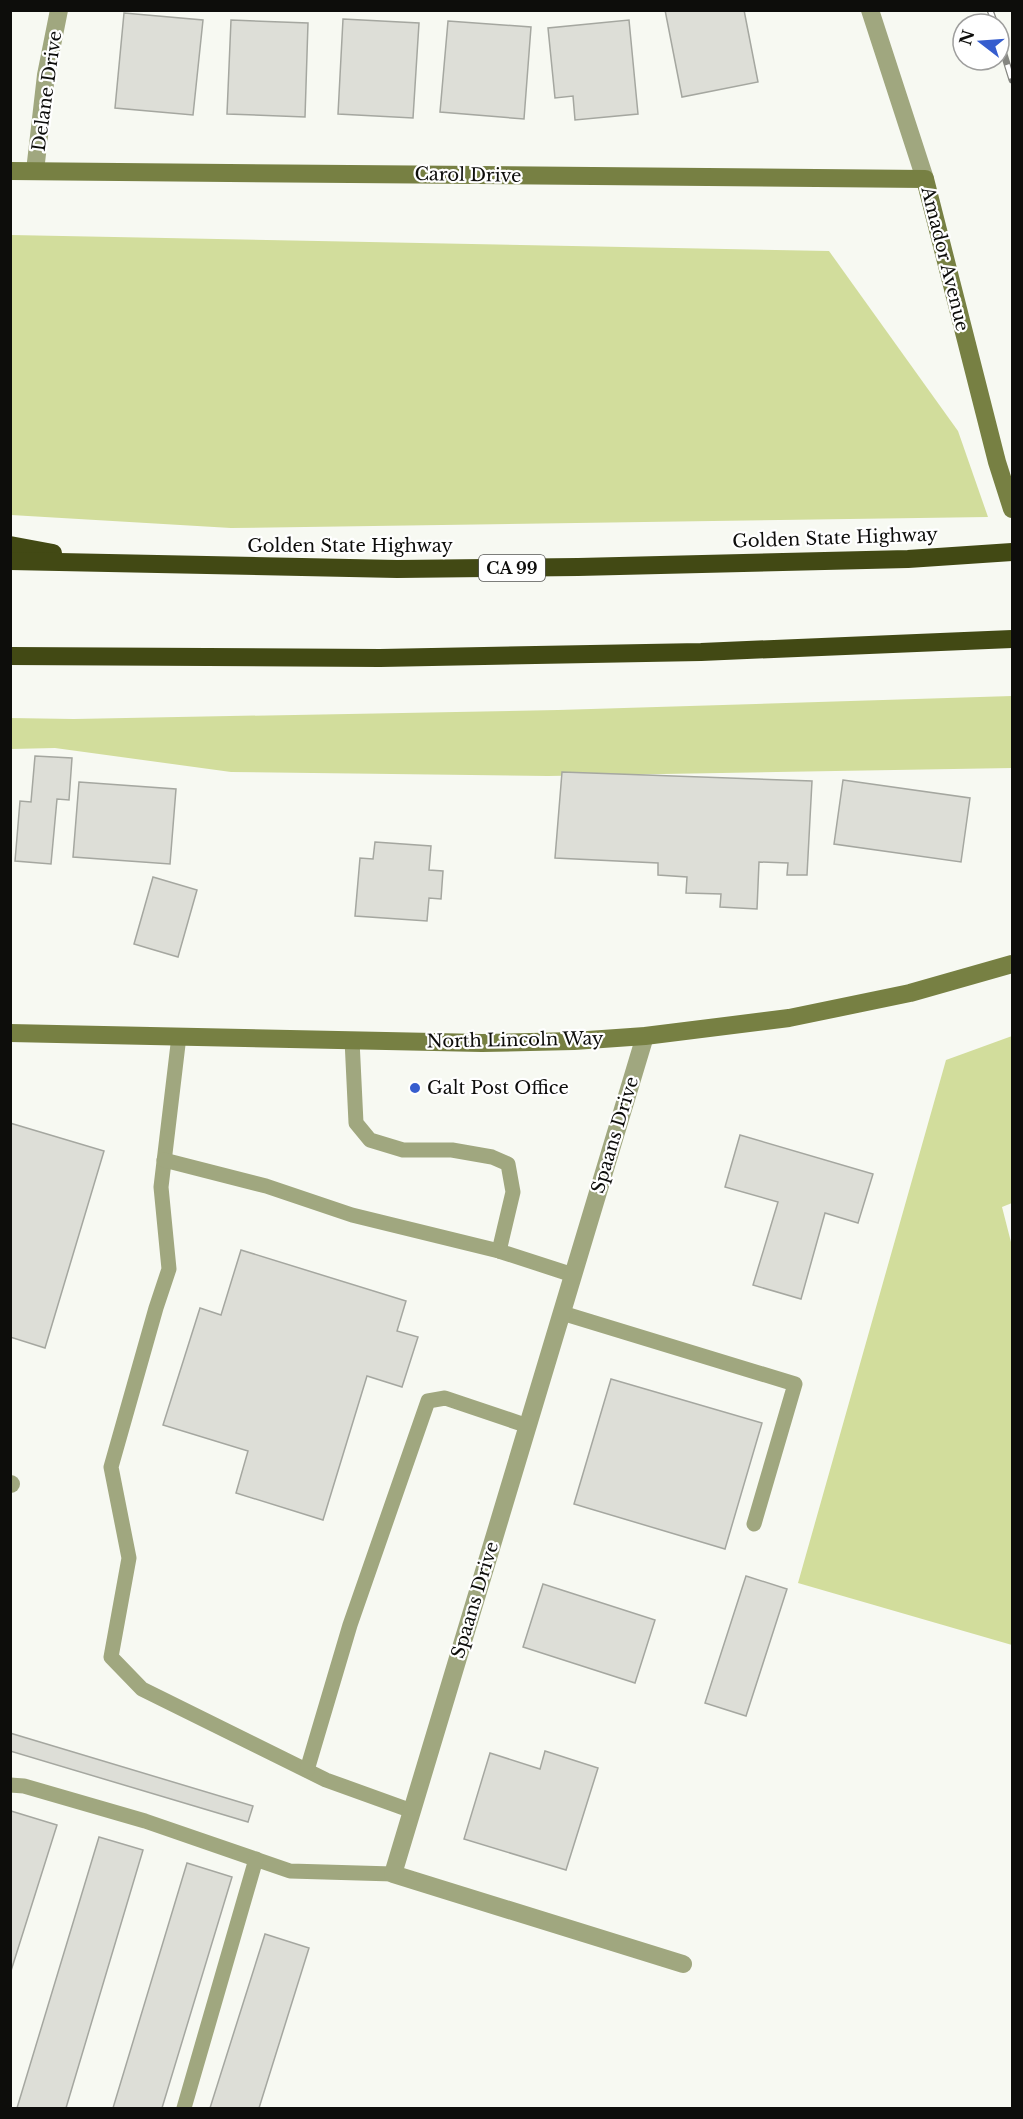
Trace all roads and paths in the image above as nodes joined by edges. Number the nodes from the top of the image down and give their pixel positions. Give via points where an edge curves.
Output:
1 (59, 10) edge
2 (870, 10) edge
3 (10, 171) edge
4 (35, 171) junction
5 (925, 179) junction
6 (1012, 509) edge
7 (10, 545) edge
8 (1012, 552) edge
9 (10, 561) edge
10 (99, 562) junction
11 (1012, 639) edge
12 (10, 656) edge
13 (1012, 964) edge
14 (10, 1033) edge
15 (180, 1036) junction
16 (645, 1036) junction
17 (352, 1040) junction
18 (164, 1160) junction
19 (499, 1251) junction
20 (573, 1275) junction
21 (562, 1313) junction
22 (528, 1426) junction
23 (754, 1524) dead end
24 (307, 1770) junction
25 (10, 1785) edge
26 (412, 1811) junction
27 (256, 1859) junction
28 (393, 1874) junction
29 (683, 1964) dead end
30 (184, 2109) edge

1 - 4 street, Delane Drive via 46,75
2 - 5 street, Amador Avenue
3 - 4 street, Carol Drive
4 - 5 street, Carol Drive
5 - 6 street, Amador Avenue via 996,462
7 - 10 highway
8 - 10 highway, Golden State Highway / CA 99 via 908,559 398,569
9 - 10 highway, Golden State Highway / CA 99
11 - 12 highway via 701,652 392,658
13 - 16 street, North Lincoln Way via 910,993 789,1018
14 - 15 street, North Lincoln Way
15 - 17 street, North Lincoln Way
15 - 18 lane
16 - 17 street, North Lincoln Way via 482,1043
16 - 20 street, Spaans Drive
17 - 19 lane via 356,1123 370,1140 403,1150 452,1150 508,1164 513,1192
18 - 19 lane via 267,1186 352,1215
18 - 24 lane via 161,1187 169,1269 111,1467 129,1558 111,1657 141,1689
19 - 20 lane
20 - 21 street, Spaans Drive
21 - 22 street, Spaans Drive
21 - 23 lane via 795,1384
22 - 24 lane via 445,1398 428,1401 350,1625
22 - 26 street, Spaans Drive
24 - 26 lane
25 - 27 lane via 145,1821
26 - 28 street, Spaans Drive
27 - 28 lane via 290,1871
27 - 30 lane
28 - 29 street

